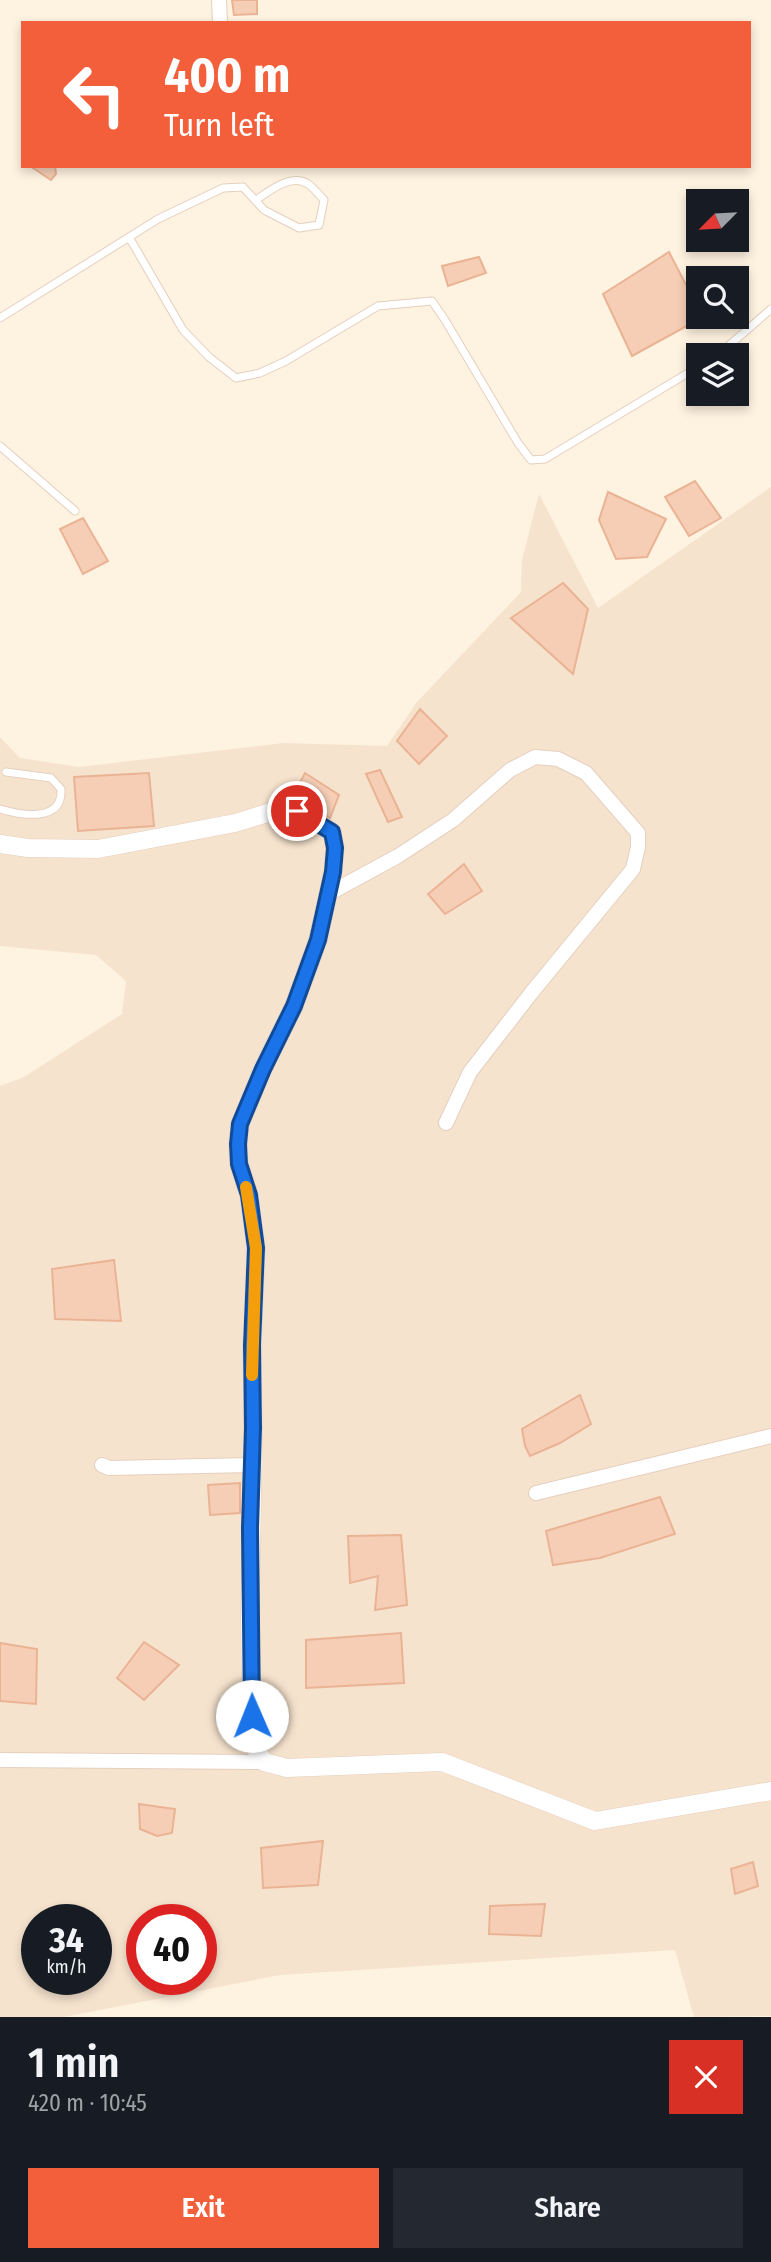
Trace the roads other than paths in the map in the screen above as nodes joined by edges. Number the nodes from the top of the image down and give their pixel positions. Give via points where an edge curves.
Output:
1 (219, 0) edge
2 (220, 21) edge
3 (256, 201) junction
4 (129, 237) junction
5 (771, 309) edge
6 (0, 318) edge
7 (732, 343) edge
8 (686, 374) edge
9 (0, 446) edge
10 (75, 511) dead end
11 (6, 772) dead end
12 (0, 809) edge
13 (0, 845) edge
14 (328, 894) junction
15 (446, 1123) dead end
16 (771, 1436) edge
17 (102, 1465) dead end
18 (252, 1465) junction
19 (536, 1493) dead end
20 (0, 1760) edge
21 (264, 1762) junction
22 (771, 1791) edge

1 - 2 street
3 - 3 lane via 293,180 306,182 324,200 319,225 299,228
3 - 4 lane via 243,187 223,188
4 - 6 lane
4 - 8 lane via 183,330 236,378 286,361 378,306 432,301 531,460 545,459
5 - 7 lane
9 - 10 lane
11 - 12 lane via 51,778 62,796 54,808 37,815
13 - 14 street via 99,849 271,812 297,811 332,832 335,848
14 - 15 street via 453,820 510,770 535,757 558,759 586,773 638,833 633,869 470,1072
14 - 18 street via 318,940 294,1006 240,1124 239,1164 249,1195 256,1248
16 - 19 street
17 - 18 street
18 - 21 street via 252,1743
20 - 21 street
21 - 22 street via 287,1768 442,1762 594,1821

